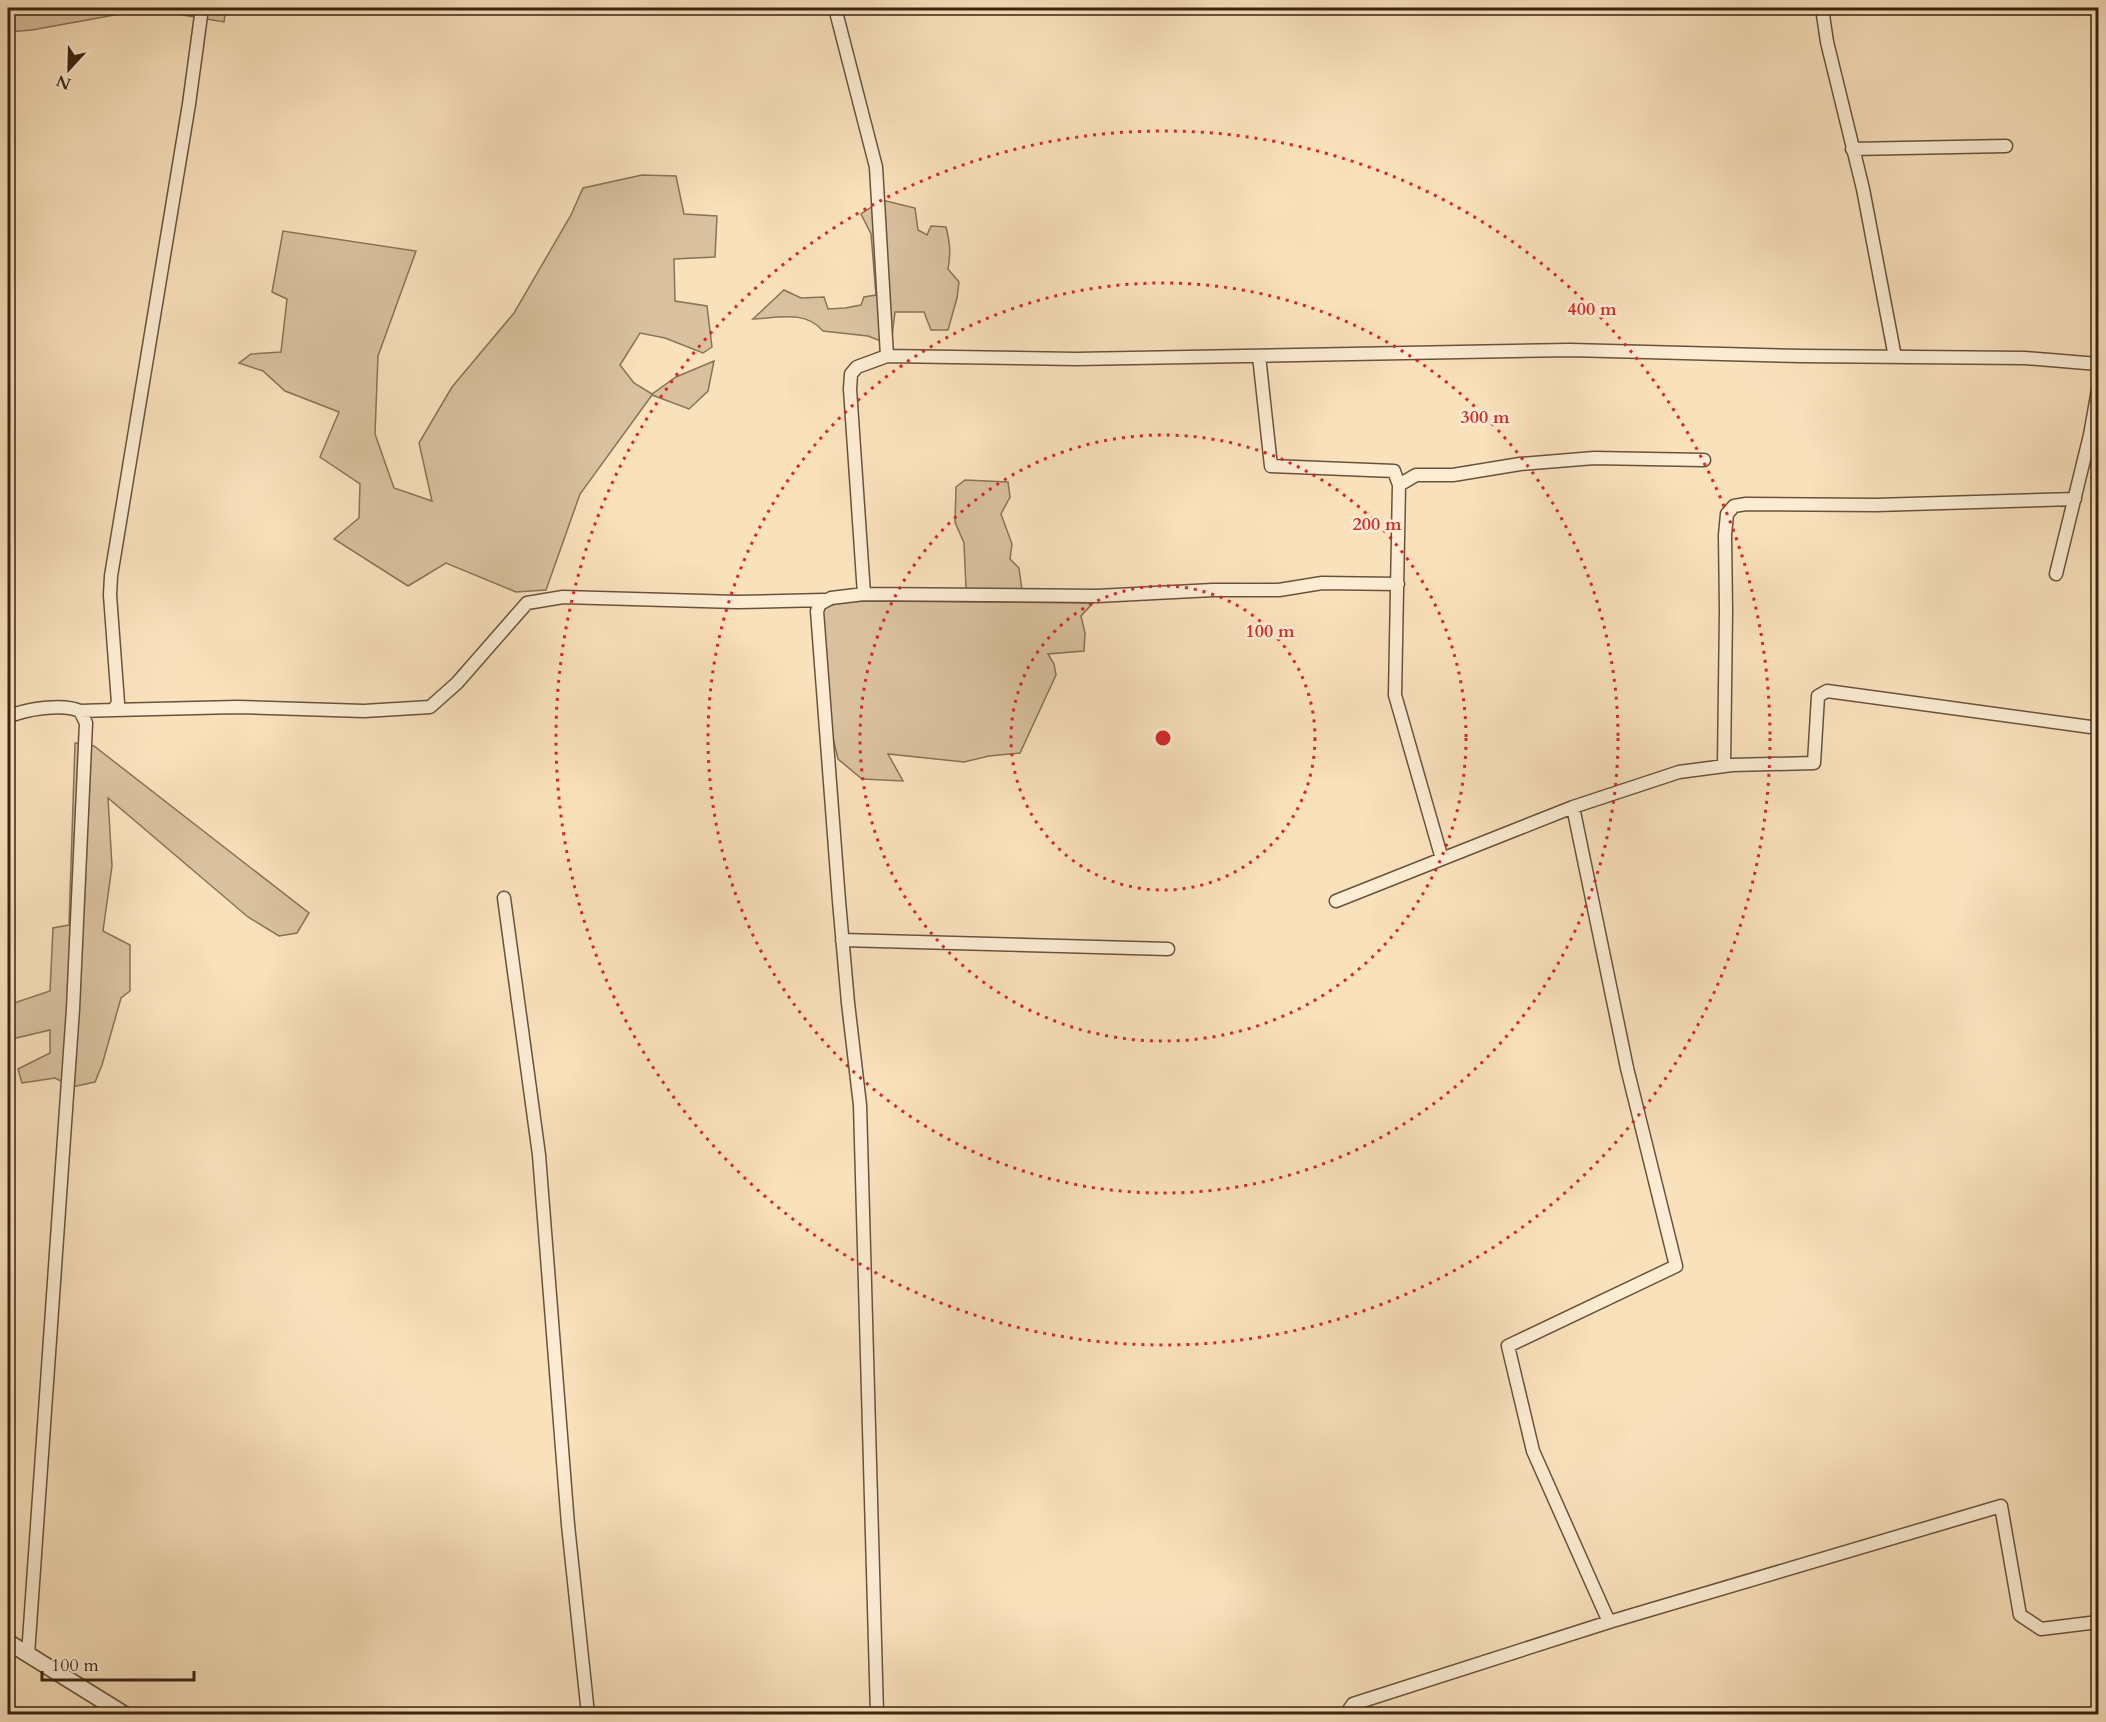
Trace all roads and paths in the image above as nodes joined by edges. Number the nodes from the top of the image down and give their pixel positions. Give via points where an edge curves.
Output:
1 (202, 8) edge
2 (835, 8) edge
3 (1822, 8) edge
4 (2006, 146) dead end
5 (1852, 149) junction
6 (886, 356) junction
7 (1259, 356) junction
8 (1894, 357) junction
9 (2098, 364) edge
10 (2098, 390) edge
11 (1704, 460) dead end
12 (1399, 485) junction
13 (2075, 499) junction
14 (2056, 574) dead end
15 (1398, 584) junction
16 (864, 594) junction
17 (824, 600) junction
18 (113, 710) junction
19 (80, 711) junction
20 (8, 717) edge
21 (2098, 728) edge
22 (1724, 766) junction
23 (1573, 807) junction
24 (1442, 859) junction
25 (504, 898) dead end
26 (1336, 901) dead end
27 (842, 940) junction
28 (1168, 949) dead end
29 (1609, 1622) junction
30 (2098, 1622) edge
31 (8, 1642) edge
32 (28, 1655) junction
33 (124, 1714) edge
34 (588, 1714) edge
35 (878, 1714) edge
36 (1346, 1714) edge

1 - 18 street via 111,576 118,703
2 - 6 street via 876,167
3 - 5 street
4 - 5 street
5 - 8 street
6 - 7 street
6 - 16 street via 857,367 851,374
7 - 8 street via 1570,350
7 - 12 street via 1271,466 1394,471
8 - 9 street via 2025,358
10 - 13 street
11 - 12 street via 1594,458 1520,464 1453,475 1416,475
12 - 15 street
13 - 14 street
13 - 22 street via 1734,506 1727,514 1725,535
15 - 16 street via 1322,583 1279,590 1097,596
15 - 24 street via 1395,695
16 - 17 street
17 - 18 street via 737,602 564,597 527,603 458,683 430,706 364,711 237,707
17 - 27 street via 817,611
18 - 19 street
19 - 20 street via 73,707 32,710
19 - 32 street via 86,723 73,1009
21 - 22 street via 1827,691 1818,696 1814,763
22 - 23 street via 1679,772
23 - 24 street
23 - 29 street via 1628,1068 1676,1266 1508,1346 1533,1451
24 - 26 street
25 - 34 street via 539,1155 568,1525
27 - 28 street
27 - 35 street via 860,1105
29 - 30 street via 2001,1506 2020,1615 2042,1629
29 - 36 street via 1353,1704
31 - 32 street
32 - 33 street

